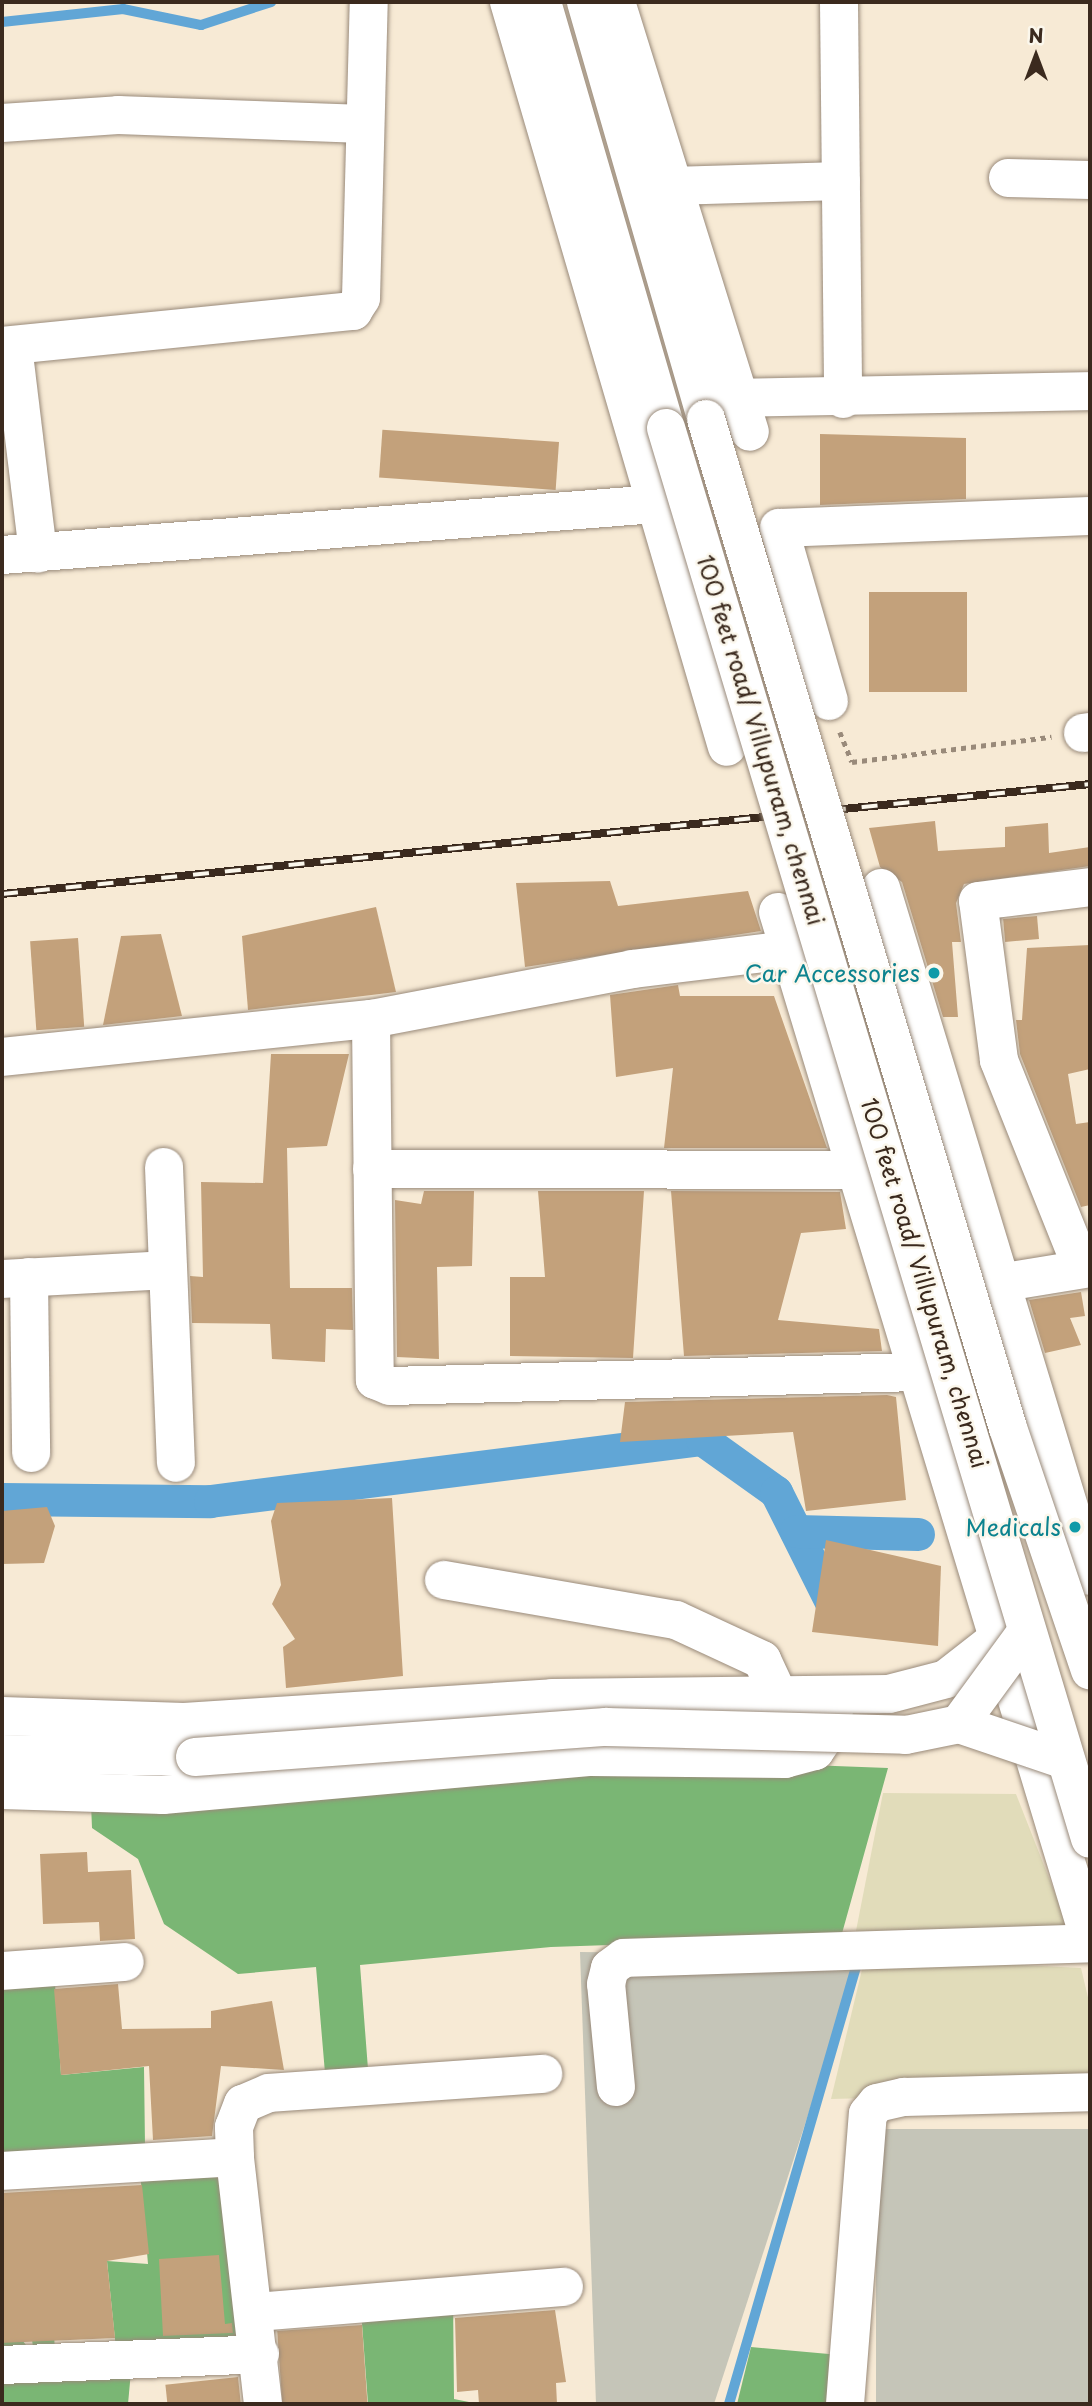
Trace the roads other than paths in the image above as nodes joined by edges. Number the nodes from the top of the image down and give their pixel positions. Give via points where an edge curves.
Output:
1 (369, 2) edge
2 (509, 2) edge
3 (542, 2) edge
4 (586, 2) edge
5 (616, 2) edge
6 (839, 2) edge
7 (2, 123) edge
8 (364, 124) junction
9 (1008, 178) dead end
10 (1090, 180) edge
11 (841, 181) junction
12 (671, 186) junction
13 (7, 346) edge
14 (1090, 391) edge
15 (843, 399) junction
16 (721, 408) junction
17 (750, 432) dead end
18 (654, 442) junction
19 (656, 504) junction
20 (1090, 516) edge
21 (20, 554) edge
22 (829, 701) road end
23 (727, 747) dead end
24 (1090, 887) edge
25 (881, 888) dead end
26 (778, 912) dead end
27 (789, 950) junction
28 (371, 1019) junction
29 (2, 1057) edge
30 (164, 1167) dead end
31 (372, 1169) junction
32 (858, 1170) junction
33 (1086, 1268) edge
34 (168, 1270) junction
35 (15, 1278) edge
36 (1001, 1281) junction
37 (898, 1304) junction
38 (919, 1373) junction
39 (32, 1453) dead end
40 (176, 1462) dead end
41 (1090, 1576) edge
42 (444, 1580) dead end
43 (1012, 1635) junction
44 (1090, 1670) edge
45 (779, 1696) junction
46 (835, 1697) junction
47 (335, 1713) junction
48 (2, 1716) edge
49 (959, 1724) junction
50 (2, 1754) edge
51 (1065, 1760) junction
52 (340, 1780) junction
53 (2, 1790) edge
54 (1090, 1839) edge
55 (1090, 1942) edge
56 (125, 1962) dead end
57 (2, 1971) edge
58 (543, 2074) dead end
59 (615, 2087) dead end
60 (1090, 2092) edge
61 (235, 2157) junction
62 (2, 2171) edge
63 (564, 2287) dead end
64 (257, 2312) junction
65 (260, 2354) junction
66 (2, 2365) edge
67 (263, 2404) edge
68 (845, 2404) edge

1 - 8 main road
2 - 18 main road
3 - 18 main road, 100 feet road/ Villupuram, chennai
4 - 16 main road, 100 feet road/ Villupuram, chennai
5 - 12 main road
6 - 11 main road
7 - 8 main road via 118,115
8 - 13 main road via 361,298 353,311
9 - 10 main road
11 - 12 main road
11 - 15 main road
12 - 16 main road
13 - 21 main road
14 - 15 main road
15 - 16 main road
16 - 17 main road
16 - 44 main road, 100 feet road/ Villupuram, chennai, bridge via 1008,1428
18 - 19 main road
18 - 43 main road, 100 feet road/ Villupuram, chennai, bridge
19 - 21 main road
19 - 23 main road
20 - 22 main road via 779,528
24 - 33 main road via 978,901 999,1060
25 - 36 main road
26 - 27 main road
27 - 28 main road via 632,969
27 - 32 main road
28 - 29 main road
28 - 31 main road
30 - 34 main road
31 - 32 main road
31 - 38 main road via 371,1366 383,1383
32 - 37 main road
33 - 36 main road
34 - 35 main road
34 - 40 main road
35 - 39 main road
36 - 37 main road
36 - 41 main road
37 - 38 main road
38 - 43 main road
42 - 45 main road via 676,1620 762,1660
43 - 46 main road via 946,1679 889,1694
43 - 49 main road, bridge
43 - 51 main road, 100 feet road/ Villupuram, chennai, bridge
43 - 55 main road
45 - 46 main road
45 - 47 main road via 552,1698
46 - 52 main road via 832,1726 814,1751 785,1759 591,1757
47 - 48 main road via 184,1722
47 - 52 main road
49 - 50 main road, bridge via 906,1735 606,1727 195,1757
49 - 51 main road, bridge
51 - 54 main road, 100 feet road/ Villupuram, chennai, bridge
52 - 53 main road via 163,1795
55 - 59 main road via 624,1958 610,1968 606,1984
56 - 57 main road
58 - 61 main road via 269,2093 243,2104 233,2127
60 - 68 main road via 904,2097 877,2103 868,2114
61 - 62 main road
61 - 64 main road
63 - 64 main road
64 - 65 main road
65 - 66 main road
65 - 67 main road

